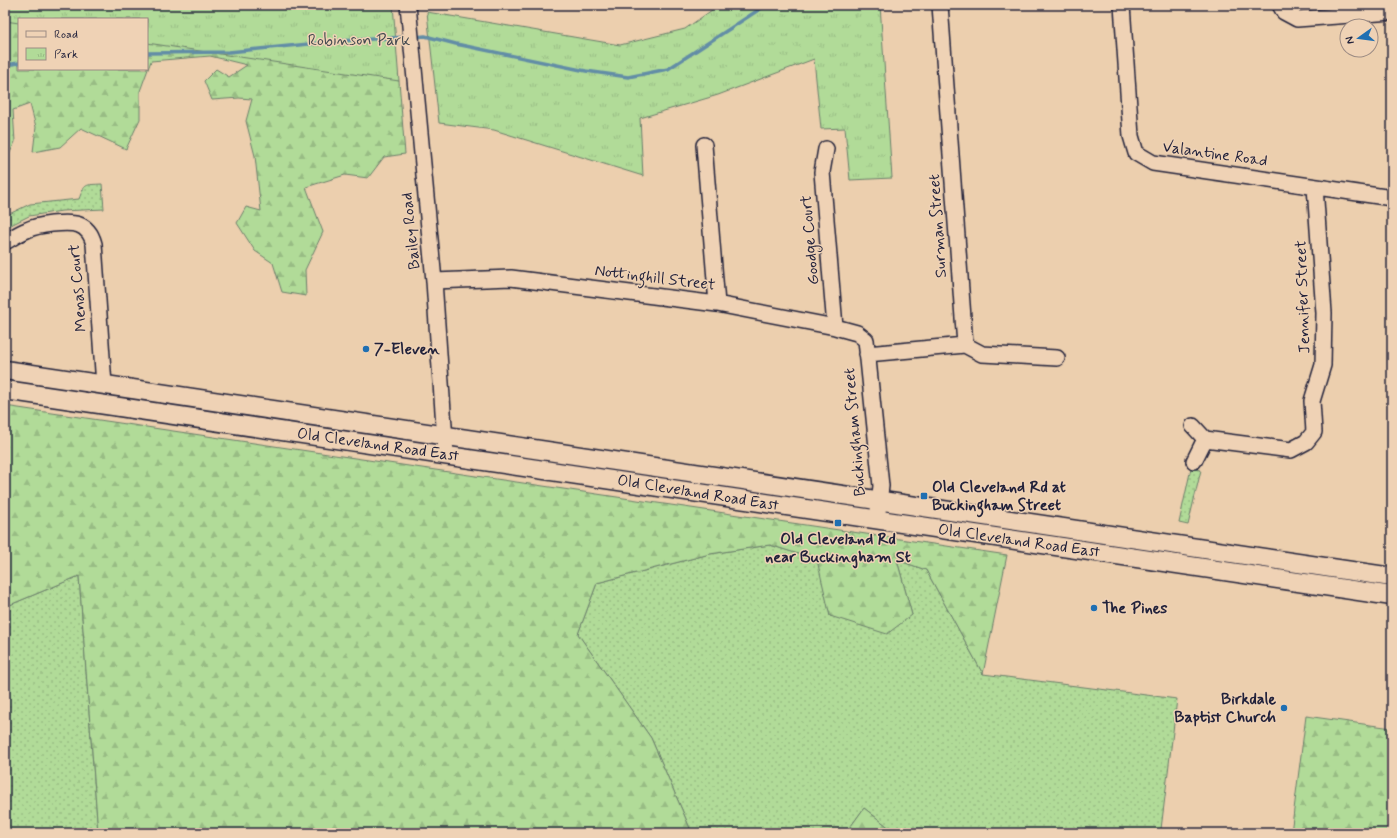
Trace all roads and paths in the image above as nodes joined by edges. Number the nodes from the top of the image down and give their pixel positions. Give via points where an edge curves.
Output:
1 (940, 5) edge
2 (1122, 5) edge
3 (1280, 5) edge
4 (409, 12) edge
5 (1392, 12) edge
6 (704, 145) dead end
7 (826, 149) dead end
8 (1315, 187) junction
9 (1392, 198) edge
10 (5, 242) edge
11 (434, 281) junction
12 (717, 304) junction
13 (835, 327) junction
14 (965, 345) junction
15 (866, 347) junction
16 (1057, 358) dead end
17 (5, 370) edge
18 (104, 385) junction
19 (5, 390) edge
20 (1193, 426) dead end
21 (445, 436) junction
22 (1205, 439) junction
23 (446, 455) junction
24 (1194, 461) dead end
25 (879, 500) junction
26 (877, 520) junction
27 (1392, 577) edge
28 (1392, 596) edge

1 - 14 street, Surman Street
2 - 8 street, Valantine Road via 1131,136 1136,152 1153,163
3 - 5 street via 1284,12 1297,18
4 - 11 street, Bailey Road
6 - 12 street
7 - 13 street, Goodge Court via 822,172
8 - 9 street, Valantine Road
8 - 22 street, Jennifer Street via 1324,313 1322,365 1312,401 1314,432 1306,442 1291,450
10 - 18 street, Menas Court via 38,226 65,223 77,224 87,229 92,236
11 - 12 street, Nottinghill Street via 510,278
11 - 21 street, Bailey Road
12 - 13 street, Nottinghill Street
13 - 15 street, Nottinghill Street via 857,333
14 - 15 street
14 - 16 street via 982,354
15 - 25 street, Buckingham Street via 881,486
17 - 18 main road, Old Cleveland Road East
18 - 21 main road, Old Cleveland Road East
19 - 23 main road, Old Cleveland Road East
20 - 22 street
21 - 23 street, Bailey Road
21 - 25 main road, Old Cleveland Road East
22 - 24 street
23 - 26 main road, Old Cleveland Road East
25 - 26 street, Buckingham Street
25 - 27 main road, Old Cleveland Road East
26 - 28 main road, Old Cleveland Road East

